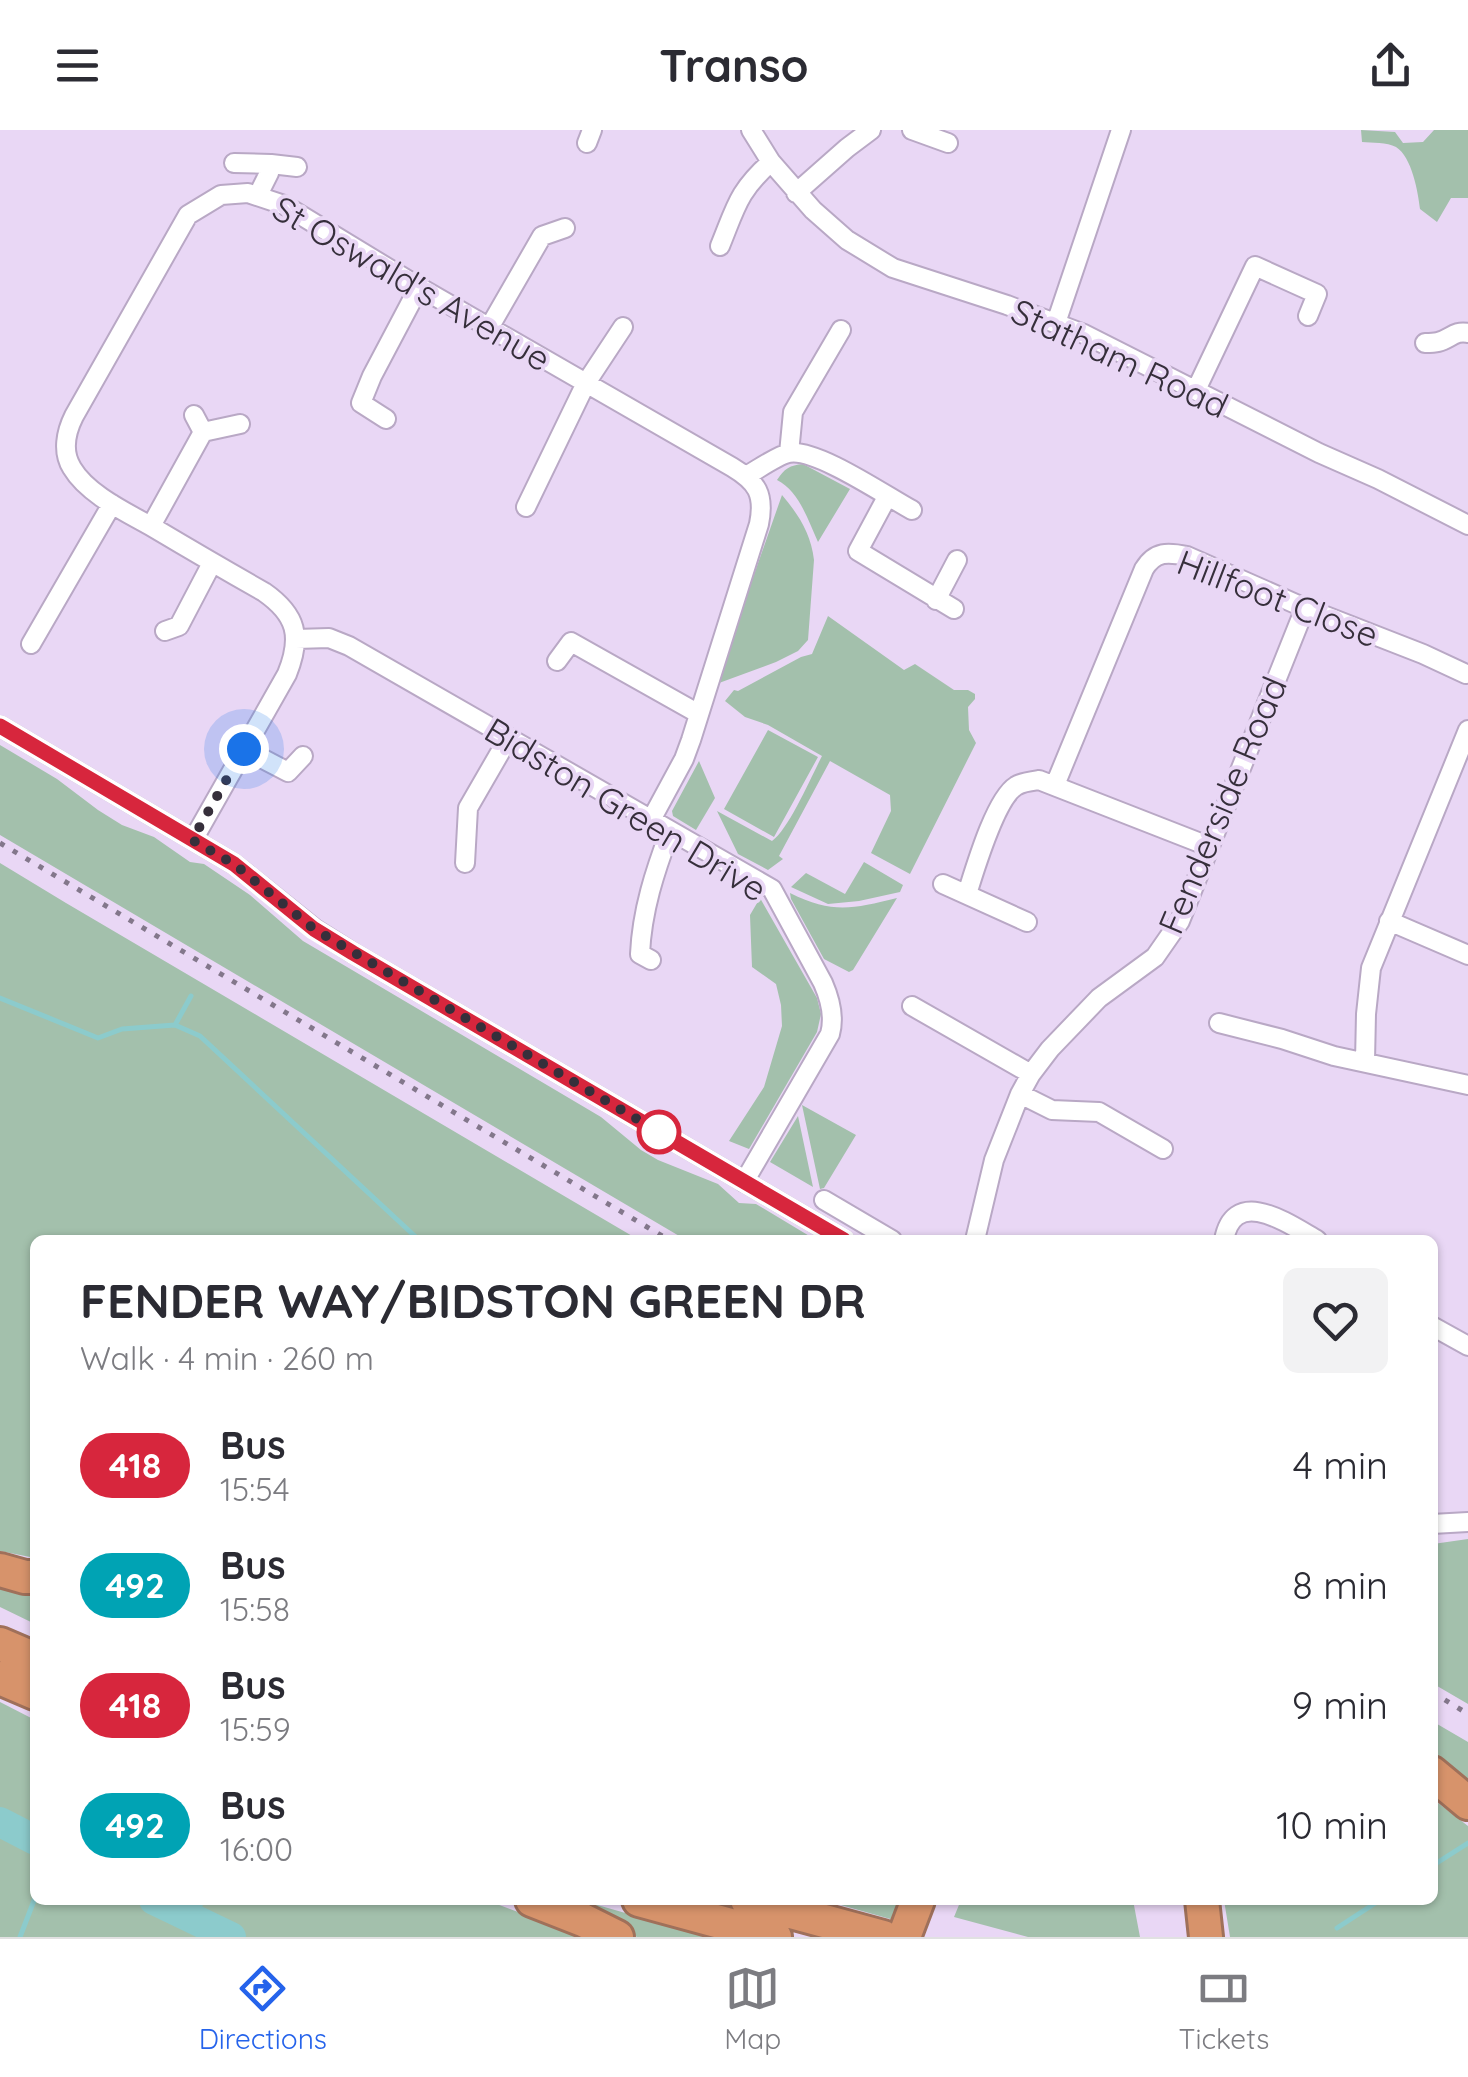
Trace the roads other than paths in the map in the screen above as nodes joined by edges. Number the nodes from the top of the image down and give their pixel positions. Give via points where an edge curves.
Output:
1 (751, 130) edge
2 (872, 130) edge
3 (912, 130) edge
4 (1121, 130) edge
5 (948, 142) dead end
6 (771, 162) junction
7 (234, 163) dead end
8 (271, 164) junction
9 (297, 167) dead end
10 (796, 192) junction
11 (258, 195) junction
12 (564, 228) dead end
13 (720, 246) dead end
14 (419, 287) junction
15 (1308, 316) dead end
16 (1056, 323) junction
17 (622, 327) dead end
18 (489, 328) junction
19 (840, 330) dead end
20 (1468, 333) edge
21 (1425, 343) dead end
22 (586, 383) junction
23 (1196, 390) junction
24 (386, 419) dead end
25 (240, 424) dead end
26 (789, 452) junction
27 (746, 476) junction
28 (888, 497) junction
29 (112, 504) junction
30 (526, 506) dead end
31 (912, 510) dead end
32 (1468, 525) edge
33 (151, 526) junction
34 (957, 560) dead end
35 (212, 563) junction
36 (936, 600) junction
37 (1305, 608) junction
38 (954, 609) dead end
39 (165, 630) dead end
40 (296, 638) junction
41 (31, 644) dead end
42 (557, 661) dead end
43 (1466, 674) edge
44 (699, 714) junction
45 (0, 726) edge
46 (1468, 730) edge
47 (510, 738) junction
48 (244, 749) junction
49 (303, 756) dead end
50 (1055, 785) junction
51 (652, 820) junction
52 (670, 830) junction
53 (192, 840) junction
54 (1208, 846) junction
55 (465, 862) dead end
56 (943, 884) dead end
57 (967, 894) junction
58 (1389, 921) junction
59 (1027, 922) dead end
60 (1468, 956) edge
61 (651, 960) dead end
62 (912, 1006) dead end
63 (1219, 1023) dead end
64 (1365, 1062) junction
65 (1031, 1074) junction
66 (1468, 1085) edge
67 (1020, 1094) junction
68 (1163, 1149) dead end
69 (744, 1182) junction
70 (824, 1200) dead end
71 (835, 1235) edge
72 (877, 1235) edge
73 (976, 1235) edge
74 (1225, 1235) edge
75 (1307, 1235) edge
76 (1438, 1329) edge
77 (1468, 1346) edge
78 (1468, 1522) edge
79 (1438, 1524) edge
80 (0, 1570) edge
81 (30, 1576) edge
82 (0, 1644) edge
83 (30, 1657) edge
84 (0, 1678) edge
85 (30, 1691) edge
86 (1438, 1778) edge
87 (1468, 1803) edge
88 (545, 1905) edge
89 (657, 1905) edge
90 (765, 1905) edge
91 (1203, 1905) edge
92 (617, 1937) edge
93 (775, 1937) edge
94 (883, 1937) edge
95 (1206, 1937) edge

1 - 6 street, Statham Road
2 - 10 street
3 - 5 street
4 - 16 street
6 - 10 street, Statham Road
6 - 13 street via 740,195
7 - 8 street
8 - 9 street
8 - 11 street
10 - 16 street, Statham Road via 847,240 894,268
11 - 14 street, St Oswald's Avenue
11 - 29 street, St Oswald's Avenue via 221,195 188,215 68,428 70,466
12 - 18 street via 542,236
14 - 18 street, St Oswald's Avenue
14 - 24 street via 361,403
15 - 23 street via 1317,294 1255,266
16 - 23 street, Statham Road
17 - 22 street
18 - 22 street, St Oswald's Avenue
19 - 26 street via 793,412
20 - 21 street
22 - 27 street, St Oswald's Avenue
22 - 30 street
23 - 32 street, Statham Road
25 - 33 street via 199,423
26 - 27 street
26 - 28 street via 831,464
27 - 44 street via 763,506 760,524
28 - 31 street
28 - 36 street via 858,552
29 - 33 street, St Oswald's Avenue
29 - 41 street
33 - 35 street, St Oswald's Avenue
34 - 36 street
35 - 39 street via 179,626
35 - 40 street, St Oswald's Avenue via 280,603
36 - 38 street
37 - 43 street, Hillfoot Close
37 - 50 street, Hillfoot Close via 1187,556 1157,555 1133,592
37 - 54 street, Fenderside Road
40 - 47 street, Bidston Green Drive via 329,638 348,646
40 - 48 street via 287,674
42 - 44 street via 571,642
44 - 51 street
45 - 53 street
46 - 58 street
47 - 51 street, Bidston Green Drive
47 - 55 street via 468,808
48 - 49 street via 288,772
48 - 53 street
50 - 54 street
50 - 57 street via 1018,784 1004,797
51 - 52 street, Bidston Green Drive
52 - 61 street via 642,923 640,954
52 - 69 street, Bidston Green Drive via 772,888 828,995 834,1022
53 - 69 street via 234,864 314,929
54 - 65 street, Fenderside Road via 1180,921 1156,956 1099,998
56 - 57 street
57 - 59 street
58 - 60 street
58 - 64 street via 1371,968
62 - 65 street
63 - 64 street
64 - 66 street
65 - 67 street, Fenderside Road
67 - 68 street via 1052,1110 1099,1112
67 - 73 street, Fenderside Road via 994,1160
69 - 71 street
70 - 72 street
74 - 75 street via 1233,1219 1259,1210
76 - 77 street
78 - 79 street
80 - 81 highway
82 - 83 highway
84 - 85 highway
86 - 87 highway
88 - 92 highway
89 - 93 highway
90 - 94 highway
91 - 95 highway

